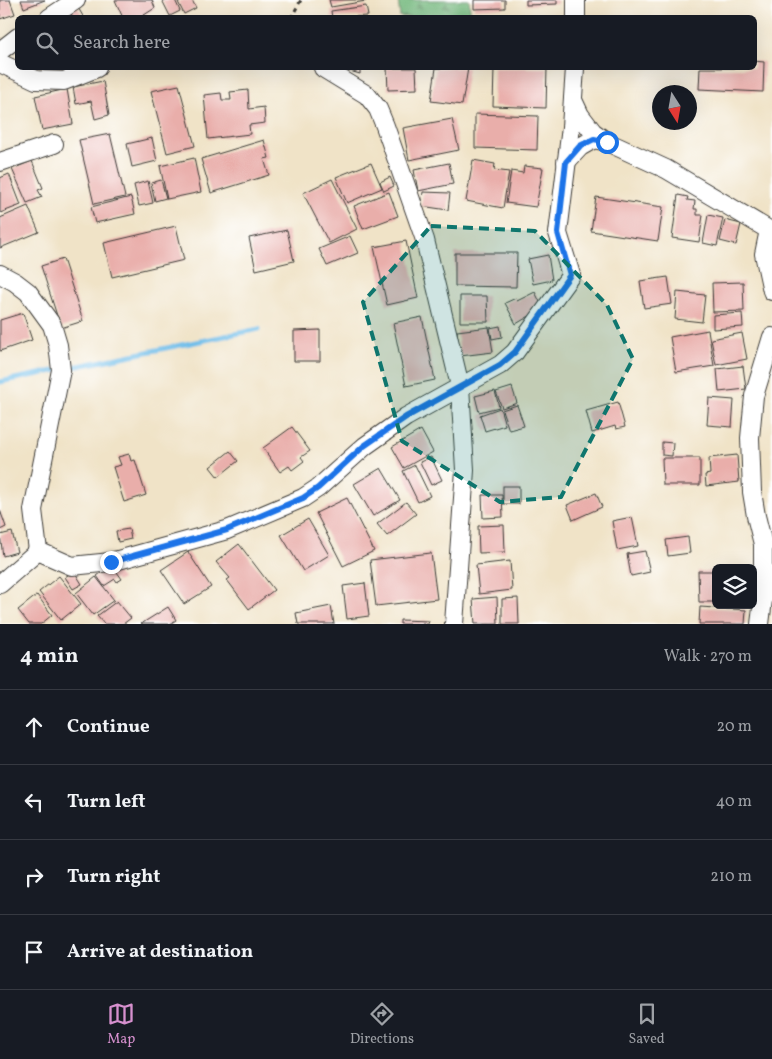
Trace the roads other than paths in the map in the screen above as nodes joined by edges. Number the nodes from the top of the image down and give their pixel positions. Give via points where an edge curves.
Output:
1 (76, 0) edge
2 (576, 0) edge
3 (54, 15) edge
4 (576, 15) edge
5 (15, 39) edge
6 (0, 51) edge
7 (0, 63) edge
8 (92, 70) edge
9 (326, 70) edge
10 (575, 70) edge
11 (573, 99) junction
12 (607, 142) junction
13 (54, 144) dead end
14 (0, 162) edge
15 (566, 162) junction
16 (771, 228) edge
17 (0, 274) edge
18 (772, 291) edge
19 (772, 336) edge
20 (460, 386) junction
21 (38, 551) junction
22 (0, 584) edge
23 (454, 624) edge
24 (760, 624) edge

1 - 3 street
2 - 4 street
5 - 6 street
7 - 8 street via 36,80 64,81
9 - 20 street via 367,95 378,108 425,240
10 - 11 street
11 - 12 street via 588,126
11 - 15 street
12 - 15 street via 594,139 580,146
12 - 16 street via 666,169
13 - 14 street
15 - 20 street via 558,233 570,275 515,352 500,365
16 - 18 street via 764,254
17 - 21 street via 28,292 52,325 58,344 60,370 32,510
19 - 24 street via 754,396 750,438 754,500 764,544
20 - 21 street via 364,446 303,498 227,530 111,562 72,566
20 - 23 street via 465,470
21 - 22 street

